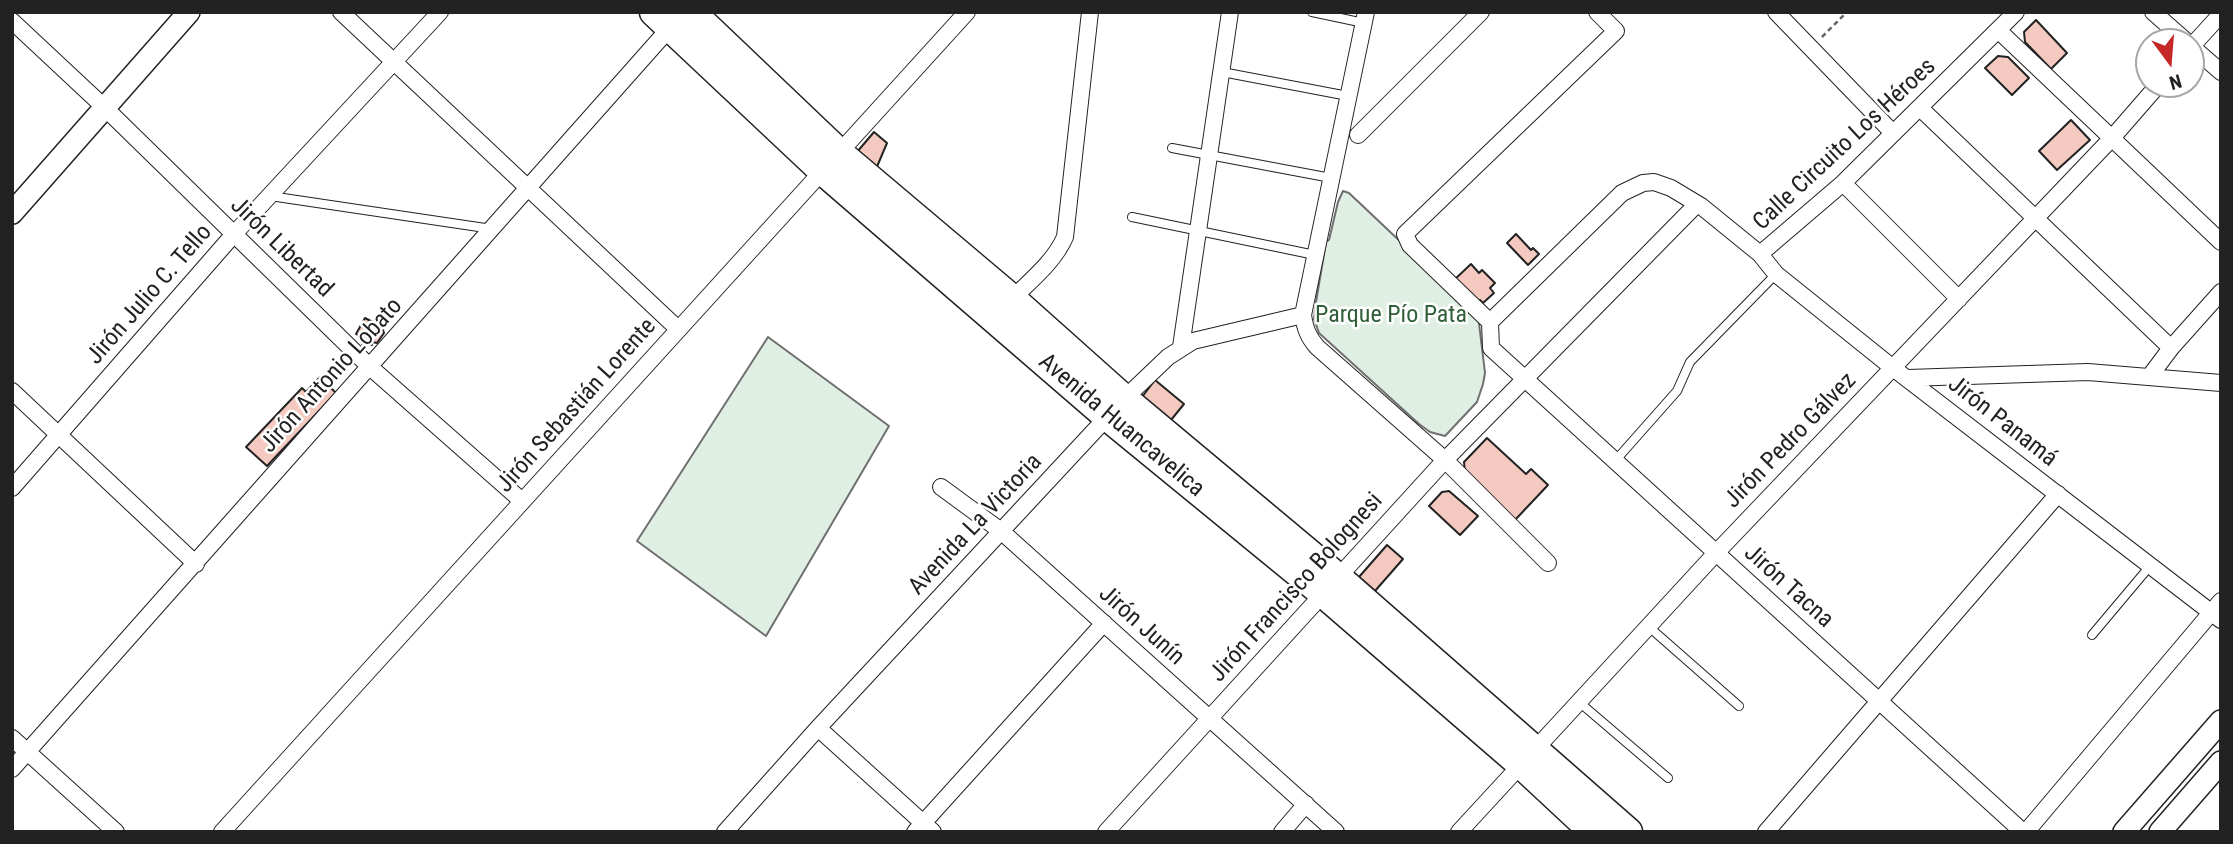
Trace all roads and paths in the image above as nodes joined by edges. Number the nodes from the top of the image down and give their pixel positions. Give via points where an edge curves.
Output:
1 (189, 12) edge
2 (341, 12) edge
3 (440, 12) edge
4 (967, 12) edge
5 (1090, 12) edge
6 (1230, 12) edge
7 (1312, 12) edge
8 (1481, 12) edge
9 (1597, 12) edge
10 (1776, 12) edge
11 (1847, 12) edge
12 (2016, 12) edge
13 (2153, 12) edge
14 (2221, 14) edge
15 (675, 16) edge
16 (1365, 18) edge
17 (12, 22) edge
18 (2171, 28) edge
19 (1999, 31) junction
20 (2205, 31) edge
21 (1812, 47) junction
22 (2205, 58) edge
23 (394, 62) junction
24 (1222, 72) junction
25 (2221, 72) edge
26 (1348, 96) junction
27 (2147, 98) edge
28 (104, 107) junction
29 (1920, 108) junction
30 (1893, 133) junction
31 (1358, 135) dead end
32 (2112, 138) junction
33 (1172, 148) dead end
34 (1209, 155) junction
35 (830, 161) junction
36 (1331, 178) junction
37 (1843, 183) junction
38 (527, 188) junction
39 (270, 197) junction
40 (1697, 204) junction
41 (12, 213) edge
42 (1132, 217) dead end
43 (2036, 219) junction
44 (492, 229) junction
45 (1198, 231) junction
46 (234, 234) junction
47 (2221, 242) edge
48 (1760, 254) junction
49 (1315, 255) junction
50 (1776, 274) junction
51 (2221, 292) edge
52 (1012, 299) junction
53 (1959, 299) junction
54 (1303, 315) junction
55 (1490, 322) junction
56 (678, 329) junction
57 (1181, 348) junction
58 (2171, 348) junction
59 (370, 367) junction
60 (1893, 368) junction
61 (2150, 376) junction
62 (1908, 378) junction
63 (1526, 379) junction
64 (2221, 383) edge
65 (12, 391) edge
66 (1116, 408) junction
67 (59, 435) junction
68 (1445, 460) junction
69 (1615, 461) junction
70 (941, 487) dead end
71 (12, 488) edge
72 (2058, 494) junction
73 (522, 501) junction
74 (1001, 531) junction
75 (1716, 553) junction
76 (1548, 563) dead end
77 (195, 564) junction
78 (2150, 566) junction
79 (1330, 585) junction
80 (2217, 611) edge
81 (1104, 623) junction
82 (1648, 627) junction
83 (2092, 635) dead end
84 (1879, 701) junction
85 (1579, 702) junction
86 (1739, 706) dead end
87 (1210, 718) junction
88 (2221, 721) edge
89 (818, 728) junction
90 (12, 738) edge
91 (27, 752) junction
92 (1529, 757) junction
93 (2221, 762) edge
94 (12, 769) edge
95 (1668, 778) dead end
96 (1306, 804) junction
97 (924, 829) edge
98 (116, 832) edge
99 (222, 832) edge
100 (725, 832) edge
101 (1106, 832) edge
102 (1282, 832) edge
103 (1336, 832) edge
104 (1460, 832) edge
105 (1594, 832) edge
106 (1628, 832) edge
107 (1766, 832) edge
108 (2024, 832) edge
109 (2124, 832) edge
110 (2160, 832) edge

1 - 28 street
2 - 23 street
3 - 23 street, Jirón Julio C. Tello
4 - 35 street, Jirón Sebastián Lorente
5 - 52 street via 1065,237 1049,262
6 - 24 street
7 - 16 lane
8 - 31 street
9 - 55 street via 1616,31 1405,234 1410,245
10 - 21 street
11 - 21 path
12 - 19 street, Calle Circuito Los Héroes
13 - 18 street
14 - 20 street
15 - 35 highway, Avenida Huancavelica
15 - 38 street, Jirón Antonio Lobato
16 - 26 street
17 - 28 street, Jirón Libertad
19 - 29 street, Calle Circuito Los Héroes
19 - 32 street
21 - 30 street
22 - 25 street
23 - 38 street
23 - 39 street, Jirón Julio C. Tello
24 - 26 lane
24 - 34 street
26 - 36 street
27 - 32 street, Jirón Pedro Gálvez
28 - 41 street
28 - 46 street, Jirón Libertad
29 - 30 street, Calle Circuito Los Héroes
29 - 43 street
30 - 37 street, Calle Circuito Los Héroes
32 - 43 street, Jirón Pedro Gálvez
32 - 47 street
33 - 34 lane
34 - 36 lane
34 - 45 street
35 - 52 highway, Avenida Huancavelica
35 - 56 street, Jirón Sebastián Lorente
35 - 66 highway, Avenida Huancavelica
36 - 49 street
37 - 48 street, Calle Circuito Los Héroes
37 - 53 street
38 - 44 street, Jirón Antonio Lobato
38 - 56 street
39 - 44 lane
39 - 46 street, Jirón Julio C. Tello
40 - 48 street, Calle Circuito Los Héroes
40 - 55 street, Calle Circuito Los Héroes via 1654,182 1622,193
40 - 63 street, Jirón Francisco Bolognesi
42 - 45 lane
43 - 53 street, Jirón Pedro Gálvez
43 - 58 street
44 - 59 street, Jirón Antonio Lobato
45 - 49 lane
45 - 57 street
46 - 59 street, Jirón Libertad
46 - 67 street, Jirón Julio C. Tello
48 - 50 street, Jirón Panamá
49 - 54 street
50 - 60 street, Jirón Panamá
50 - 69 lane via 1690,362 1677,391
51 - 58 street
52 - 66 highway, Avenida Huancavelica
53 - 60 street, Jirón Pedro Gálvez
54 - 57 street, Avenida La Victoria via 1193,341
54 - 68 street via 1307,334 1317,347
55 - 63 street, Jirón Tacna via 1491,348
56 - 73 street, Jirón Sebastián Lorente
57 - 66 street, Avenida La Victoria
58 - 61 street
59 - 73 street, Jirón Libertad
59 - 77 street, Jirón Antonio Lobato
60 - 62 street, Jirón Panamá
60 - 75 street, Jirón Pedro Gálvez
61 - 62 street via 2088,372
61 - 64 street
62 - 72 street, Jirón Panamá
63 - 68 street, Jirón Francisco Bolognesi
63 - 69 street, Jirón Tacna
65 - 67 street
66 - 74 street, Avenida La Victoria
66 - 79 highway, Avenida Huancavelica
67 - 71 street, Jirón Julio C. Tello
67 - 77 street
68 - 76 street
68 - 79 street, Jirón Francisco Bolognesi
69 - 75 street, Jirón Tacna
70 - 74 street, Jirón Junín
72 - 78 street, Jirón Panamá
72 - 84 street
73 - 99 street, Jirón Sebastián Lorente
74 - 81 street, Jirón Junín
74 - 89 street, Avenida La Victoria
75 - 82 street, Jirón Pedro Gálvez
75 - 84 street, Jirón Tacna
77 - 91 street, Jirón Antonio Lobato
78 - 80 street, Jirón Panamá
78 - 83 lane
79 - 87 street, Jirón Francisco Bolognesi
79 - 92 highway, Avenida Huancavelica
80 - 108 street
81 - 87 street, Jirón Junín
81 - 97 street
82 - 85 street, Jirón Pedro Gálvez
82 - 86 lane
84 - 107 street
84 - 108 street, Jirón Tacna
85 - 92 street, Jirón Pedro Gálvez
85 - 95 lane
87 - 96 street, Jirón Junín
87 - 101 street, Jirón Francisco Bolognesi
88 - 109 street
89 - 97 street
89 - 100 street, Avenida La Victoria
90 - 91 street
91 - 94 street, Jirón Antonio Lobato
91 - 98 street
92 - 104 street, Jirón Pedro Gálvez
92 - 105 highway, Avenida Huancavelica
92 - 106 highway, Avenida Huancavelica
93 - 110 street
96 - 102 street
96 - 103 street, Jirón Junín

